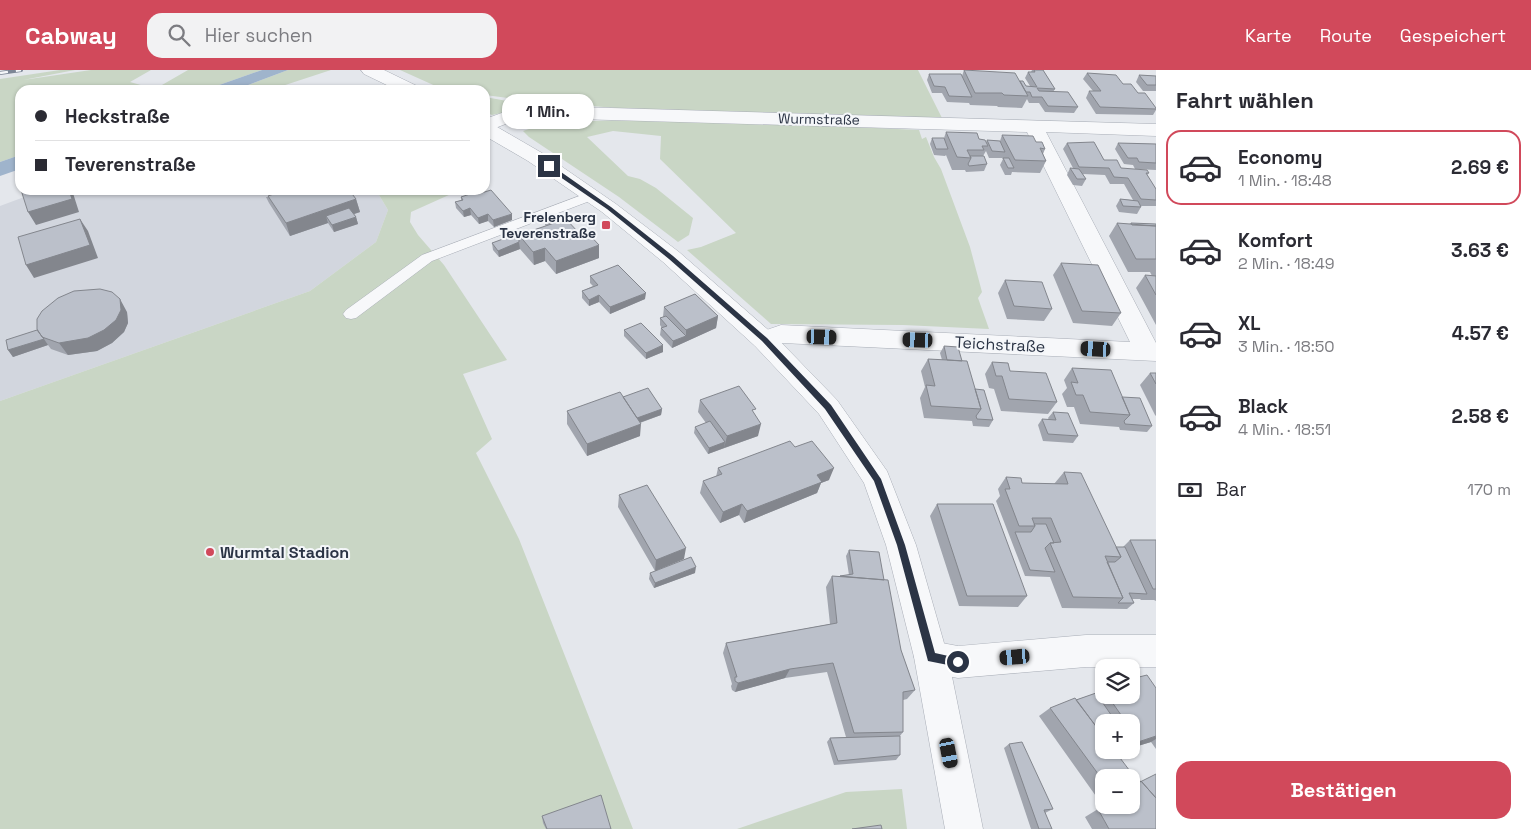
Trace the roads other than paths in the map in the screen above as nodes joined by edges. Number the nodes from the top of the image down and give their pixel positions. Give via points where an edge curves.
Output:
1 (370, 70) edge
2 (401, 85) edge
3 (490, 125) edge
4 (1034, 127) junction
5 (490, 130) edge
6 (1156, 130) edge
7 (590, 196) junction
8 (351, 314) dead end
9 (764, 340) junction
10 (1152, 352) edge
11 (1156, 651) edge
12 (931, 657) junction
13 (964, 829) edge

1 - 2 street
3 - 4 street, Wurmstraße via 514,115 543,112
4 - 6 street, Wurmstraße
4 - 10 street, Teichstraße
5 - 7 street
7 - 8 lane via 427,258
7 - 9 street via 668,255
9 - 10 street, Teichstraße via 781,334
9 - 12 street via 828,407 877,479 901,545
11 - 12 street via 1086,650 958,662
12 - 13 street

